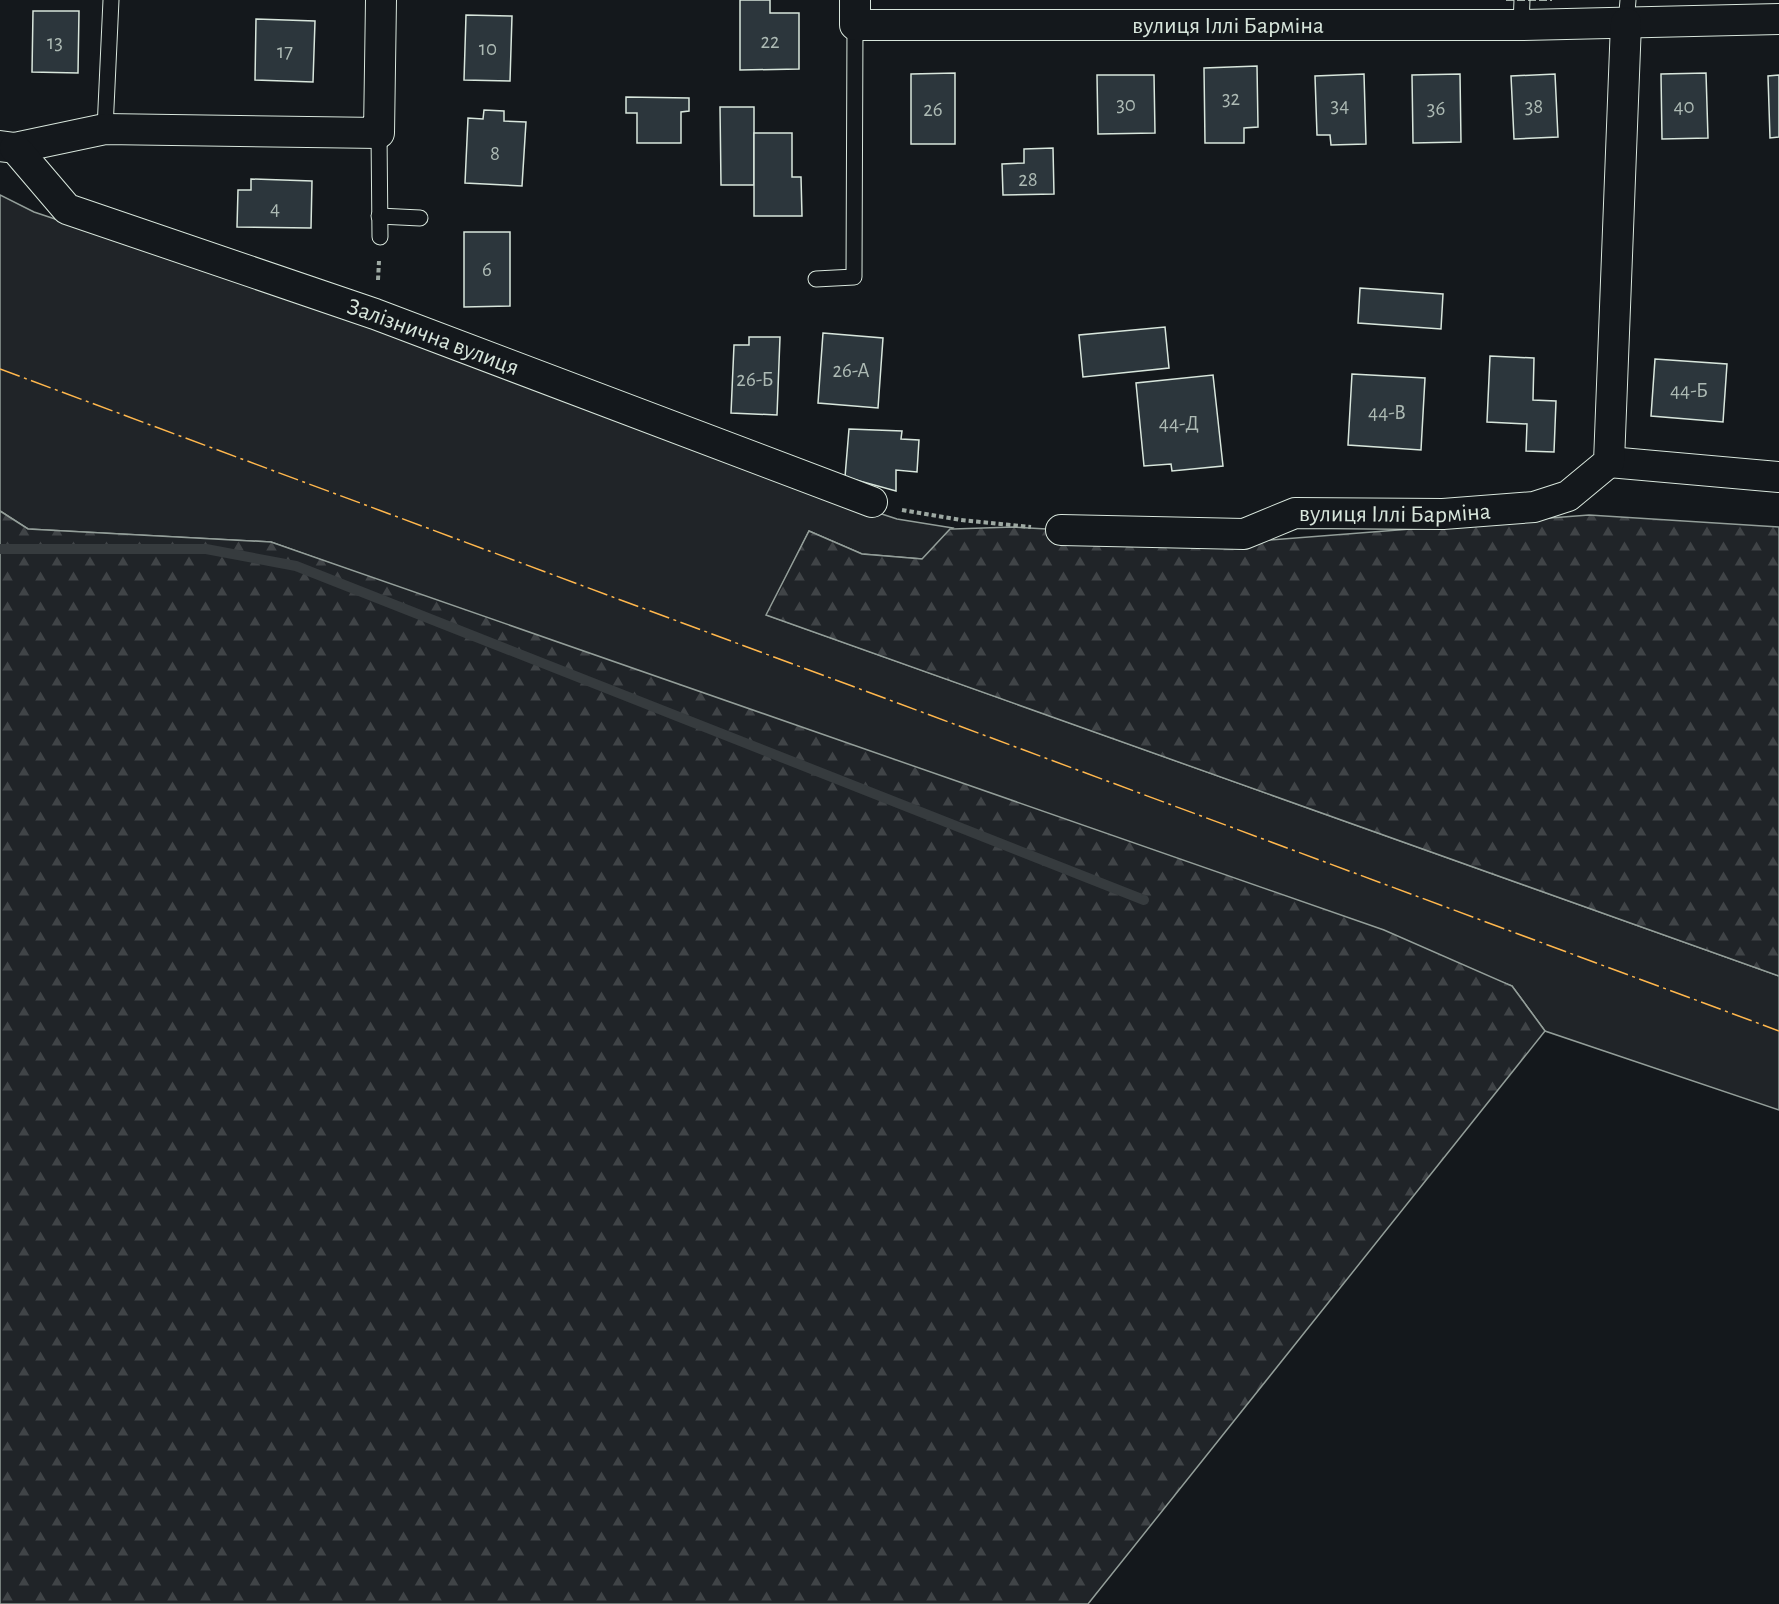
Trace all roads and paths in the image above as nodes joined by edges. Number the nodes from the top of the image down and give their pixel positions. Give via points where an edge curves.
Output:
1 (111, 0) edge
2 (381, 0) edge
3 (1627, 11) edge
4 (1521, 12) edge
5 (855, 13) edge
6 (1779, 19) edge
7 (105, 129) junction
8 (379, 133) junction
9 (7, 147) edge
10 (379, 216) junction
11 (420, 218) dead end
12 (380, 237) joint
13 (816, 279) dead end
14 (375, 314) junction
15 (1609, 462) junction
16 (1779, 477) edge
17 (872, 502) joint
18 (1061, 530) joint

1 - 7 lane
2 - 8 street
3 - 4 street, вулиця Іллі Барміна
3 - 6 street, вулиця Іллі Барміна
3 - 15 street
4 - 5 street, вулиця Іллі Барміна
5 - 13 lane via 854,277
7 - 8 street, Залізнична вулиця
7 - 9 street, Залізнична вулиця
8 - 10 lane
9 - 14 street, Залізнична вулиця via 67,209
10 - 11 lane
10 - 12 lane
12 - 14 path
14 - 17 street, Залізнична вулиця
15 - 16 street
15 - 18 street, вулиця Іллі Барміна via 1568,496 1534,507 1443,514 1295,513 1244,534
17 - 18 path via 961,520

